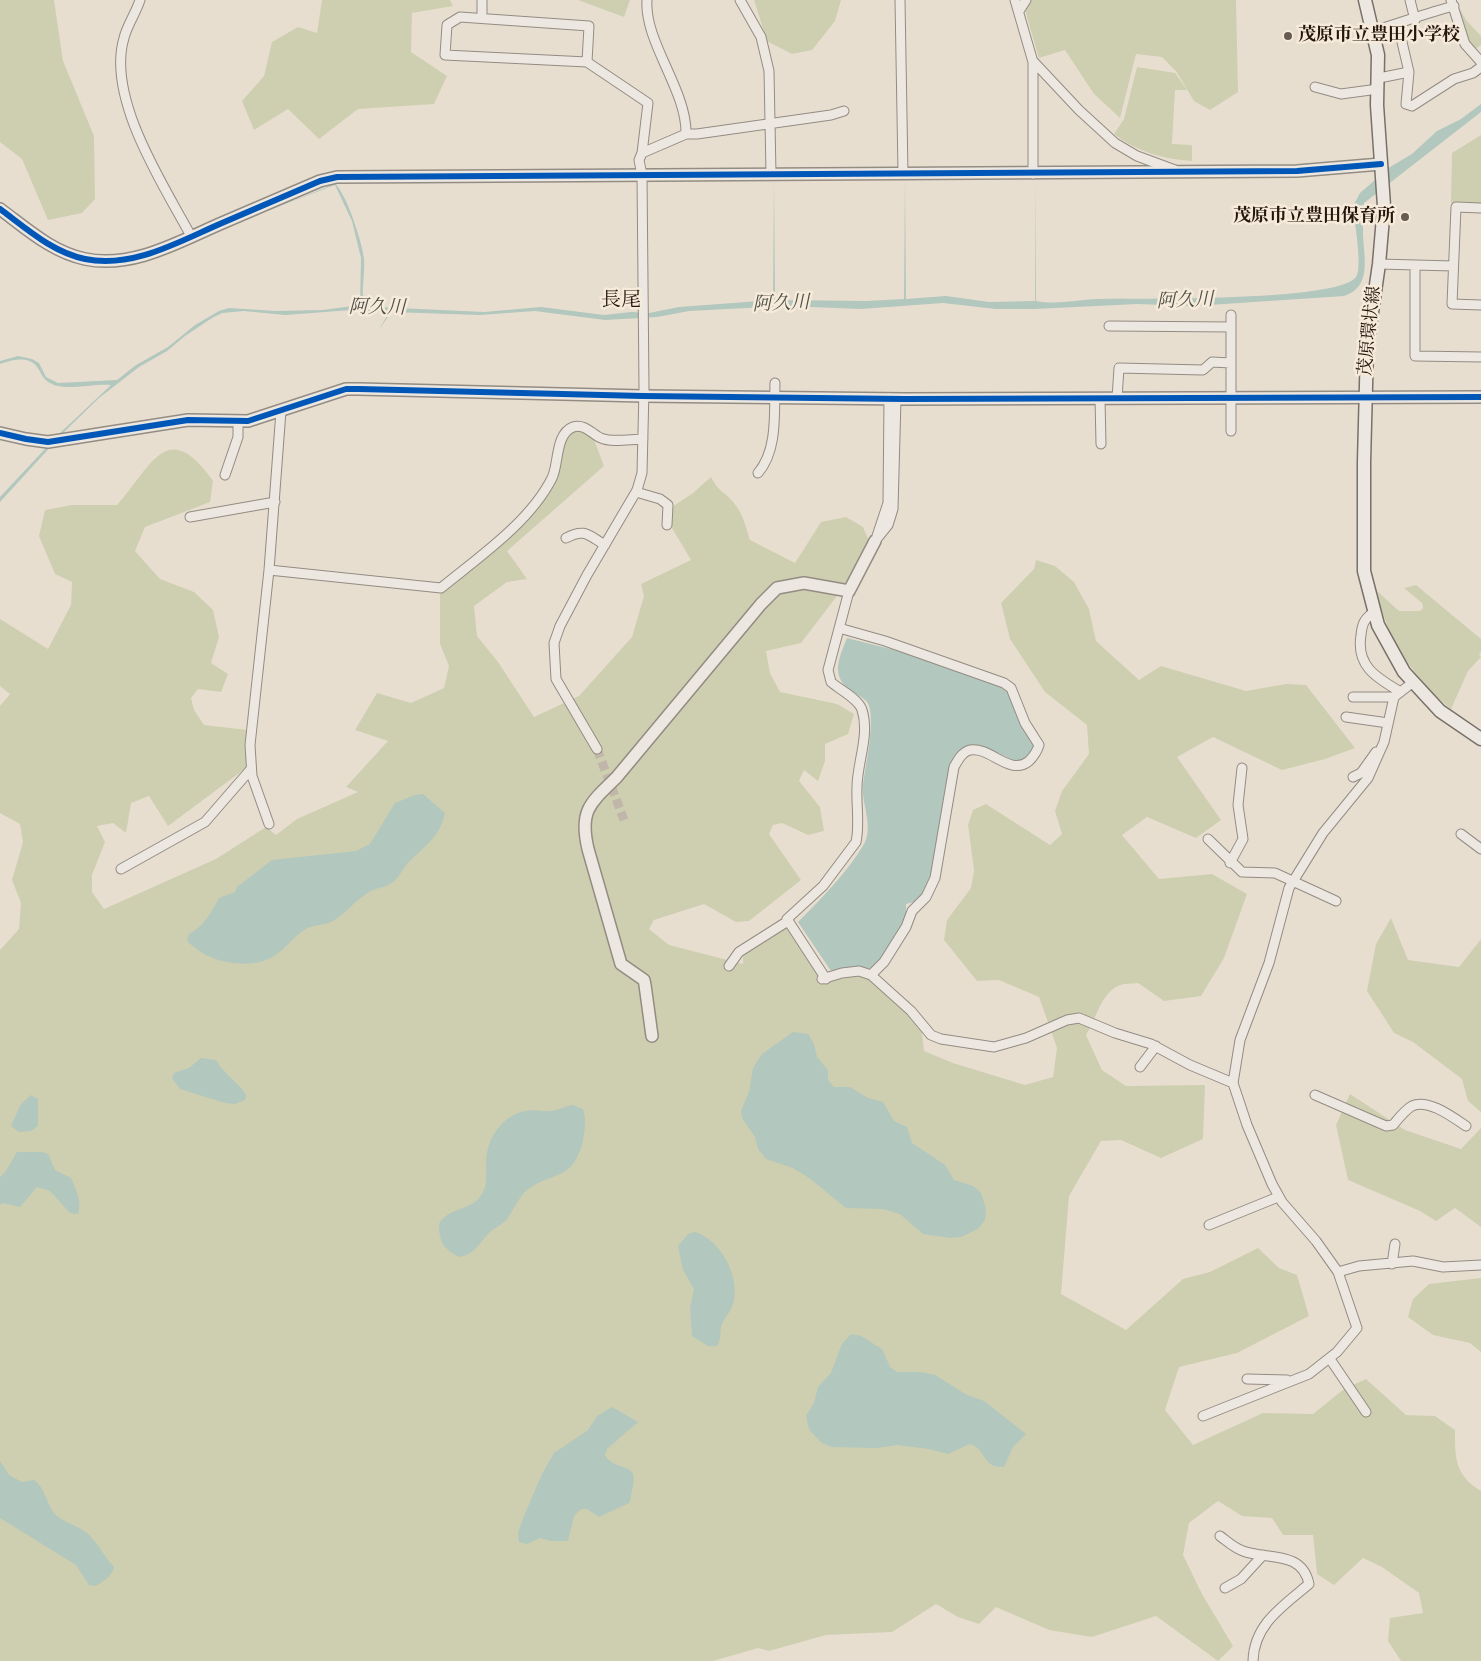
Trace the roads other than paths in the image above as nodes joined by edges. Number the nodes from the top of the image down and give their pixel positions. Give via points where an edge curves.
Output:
1 (140, 0) edge
2 (482, 0) edge
3 (647, 0) edge
4 (740, 0) edge
5 (900, 0) edge
6 (1015, 0) edge
7 (1026, 0) edge
8 (1365, 0) edge
9 (1410, 0) edge
10 (1452, 3) edge
11 (1019, 11) junction
12 (482, 18) junction
13 (1415, 20) junction
14 (1398, 25) junction
15 (1373, 31) junction
16 (1033, 61) junction
17 (587, 62) junction
18 (1481, 62) edge
19 (1481, 67) edge
20 (1409, 72) junction
21 (1379, 84) junction
22 (1315, 87) dead end
23 (844, 111) dead end
24 (770, 124) junction
25 (686, 134) junction
26 (642, 153) junction
27 (1381, 164) junction
28 (1177, 171) junction
29 (903, 173) junction
30 (771, 174) junction
31 (1033, 174) junction
32 (642, 175) junction
33 (1481, 208) edge
34 (0, 209) edge
35 (191, 236) junction
36 (1379, 264) junction
37 (1415, 265) junction
38 (1453, 266) junction
39 (1481, 304) edge
40 (1231, 315) dead end
41 (1109, 326) dead end
42 (1231, 327) junction
43 (1481, 357) edge
44 (1231, 363) junction
45 (775, 383) dead end
46 (643, 396) junction
47 (1366, 397) junction
48 (1481, 397) edge
49 (774, 398) junction
50 (892, 398) junction
51 (1100, 398) junction
52 (1117, 398) junction
53 (1231, 398) junction
54 (281, 411) junction
55 (238, 422) junction
56 (1231, 431) dead end
57 (0, 433) edge
58 (642, 439) junction
59 (1100, 444) dead end
60 (758, 473) dead end
61 (225, 475) dead end
62 (636, 492) junction
63 (275, 502) junction
64 (190, 517) dead end
65 (667, 525) dead end
66 (566, 538) dead end
67 (875, 541) joint
68 (604, 545) junction
69 (269, 570) junction
70 (849, 591) junction
71 (1374, 612) junction
72 (840, 628) junction
73 (1412, 683) junction
74 (1396, 694) junction
75 (1353, 697) dead end
76 (1346, 717) dead end
77 (1388, 723) junction
78 (1481, 739) edge
79 (1384, 742) junction
80 (597, 749) tunnel mouth
81 (1242, 768) dead end
82 (250, 769) junction
83 (1353, 777) dead end
84 (269, 824) dead end
85 (1461, 834) dead end
86 (1208, 839) dead end
87 (1481, 848) edge
88 (1230, 863) junction
89 (121, 869) dead end
90 (1293, 881) junction
91 (1336, 901) dead end
92 (788, 921) junction
93 (730, 966) dead end
94 (871, 975) junction
95 (652, 1036) dead end
96 (1156, 1046) junction
97 (1140, 1067) dead end
98 (1233, 1083) junction
99 (1315, 1095) dead end
100 (1466, 1126) dead end
101 (1278, 1197) junction
102 (1210, 1225) dead end
103 (1395, 1244) dead end
104 (1392, 1264) junction
105 (1481, 1265) edge
106 (1338, 1272) junction
107 (1330, 1359) junction
108 (1294, 1379) junction
109 (1248, 1380) dead end
110 (1366, 1412) dead end
111 (1202, 1416) dead end
112 (1220, 1536) dead end
113 (1263, 1555) junction
114 (1225, 1588) dead end
115 (1253, 1661) edge

1 - 35 street via 124,38 121,57 128,106 154,169
2 - 12 street
3 - 25 street via 651,26 673,82
4 - 24 street via 761,37 769,71
5 - 29 street
6 - 11 street
7 - 11 street
8 - 15 main road, 茂原環状線
9 - 13 street
10 - 13 street
10 - 18 street via 1466,44
11 - 16 street
12 - 17 street via 589,26
12 - 17 street via 460,17 447,24 444,55
13 - 14 street
14 - 15 street
14 - 20 street
15 - 21 main road, 茂原環状線
16 - 28 street via 1072,104 1115,142 1137,156
16 - 31 street
17 - 26 street via 648,103
19 - 20 street via 1408,106
20 - 21 street
21 - 22 street via 1342,94
21 - 27 main road, 茂原環状線
23 - 24 street
24 - 25 street
24 - 30 street
25 - 26 street
26 - 32 street
27 - 28 street via 1297,171
27 - 36 main road, 茂原環状線 via 1384,206
28 - 31 street
29 - 30 street
29 - 31 street
30 - 32 street
32 - 35 street via 337,176
32 - 46 street
33 - 38 street via 1456,207
34 - 35 street via 46,242 85,258 128,259
36 - 37 street
36 - 47 main road, 茂原環状線 via 1368,330
37 - 38 street
37 - 43 street via 1415,356
38 - 39 street via 1452,304
40 - 42 street
41 - 42 street
42 - 44 street
44 - 52 street via 1212,362 1203,370 1119,368
44 - 53 street
45 - 49 street
46 - 49 street
46 - 54 street via 359,388 346,389
46 - 58 street
47 - 48 street
47 - 53 street
47 - 71 main road, 茂原環状線 via 1364,568
49 - 50 street
49 - 60 street via 772,442
50 - 51 street
50 - 67 street via 894,501 888,525
51 - 52 street
51 - 59 street
52 - 53 street
53 - 56 street
54 - 55 street
54 - 63 street
55 - 57 street via 188,420 48,442
55 - 61 street via 238,437
58 - 62 street via 642,473
58 - 69 street via 602,438 581,427 573,427 561,441 553,477 532,509 441,588
62 - 65 street via 660,498 668,505
62 - 68 street
63 - 64 street
63 - 69 street
66 - 68 street via 584,532
67 - 70 street
68 - 80 street via 554,643 556,679
69 - 82 street
70 - 72 street
70 - 95 street via 804,583 777,588 622,771 589,804 584,819 588,849 621,964 644,980
71 - 73 main road, 茂原環状線 via 1389,649
71 - 74 street via 1363,622 1361,657 1372,674
72 - 92 street via 828,670 831,682 862,709 864,726 857,786 858,833 856,842 823,886
72 - 94 street via 1004,682 1011,688 1025,723 1039,745 1034,757 1024,766 1013,766 980,750 962,754 954,767 935,878 926,897 912,911 884,962
73 - 74 street
73 - 78 main road, 茂原環状線 via 1440,712
74 - 75 street
74 - 77 street
76 - 77 street
77 - 79 street
79 - 83 street via 1361,773
79 - 90 street via 1368,778 1323,833
81 - 88 street via 1238,805 1243,839
82 - 84 street
82 - 89 street via 205,822
85 - 87 street
86 - 88 street
88 - 90 street via 1242,872 1270,872
90 - 91 street
90 - 98 street via 1269,963 1240,1040
92 - 93 street via 739,952
92 - 94 street via 824,979 859,971
94 - 96 street via 911,1011 931,1035 941,1039 994,1047 1079,1018
96 - 97 street
96 - 98 street
98 - 101 street
99 - 100 street via 1386,1126 1393,1125 1418,1104 1436,1109
101 - 102 street
101 - 106 street
103 - 104 street
104 - 105 street via 1413,1261 1443,1267
104 - 106 street via 1359,1266
106 - 107 street via 1357,1328
107 - 108 street via 1309,1374
107 - 110 street
108 - 109 street
108 - 111 street
112 - 113 street via 1244,1552
113 - 114 street via 1240,1579
113 - 115 street via 1280,1556 1298,1566 1307,1575 1309,1584 1268,1619 1254,1648

